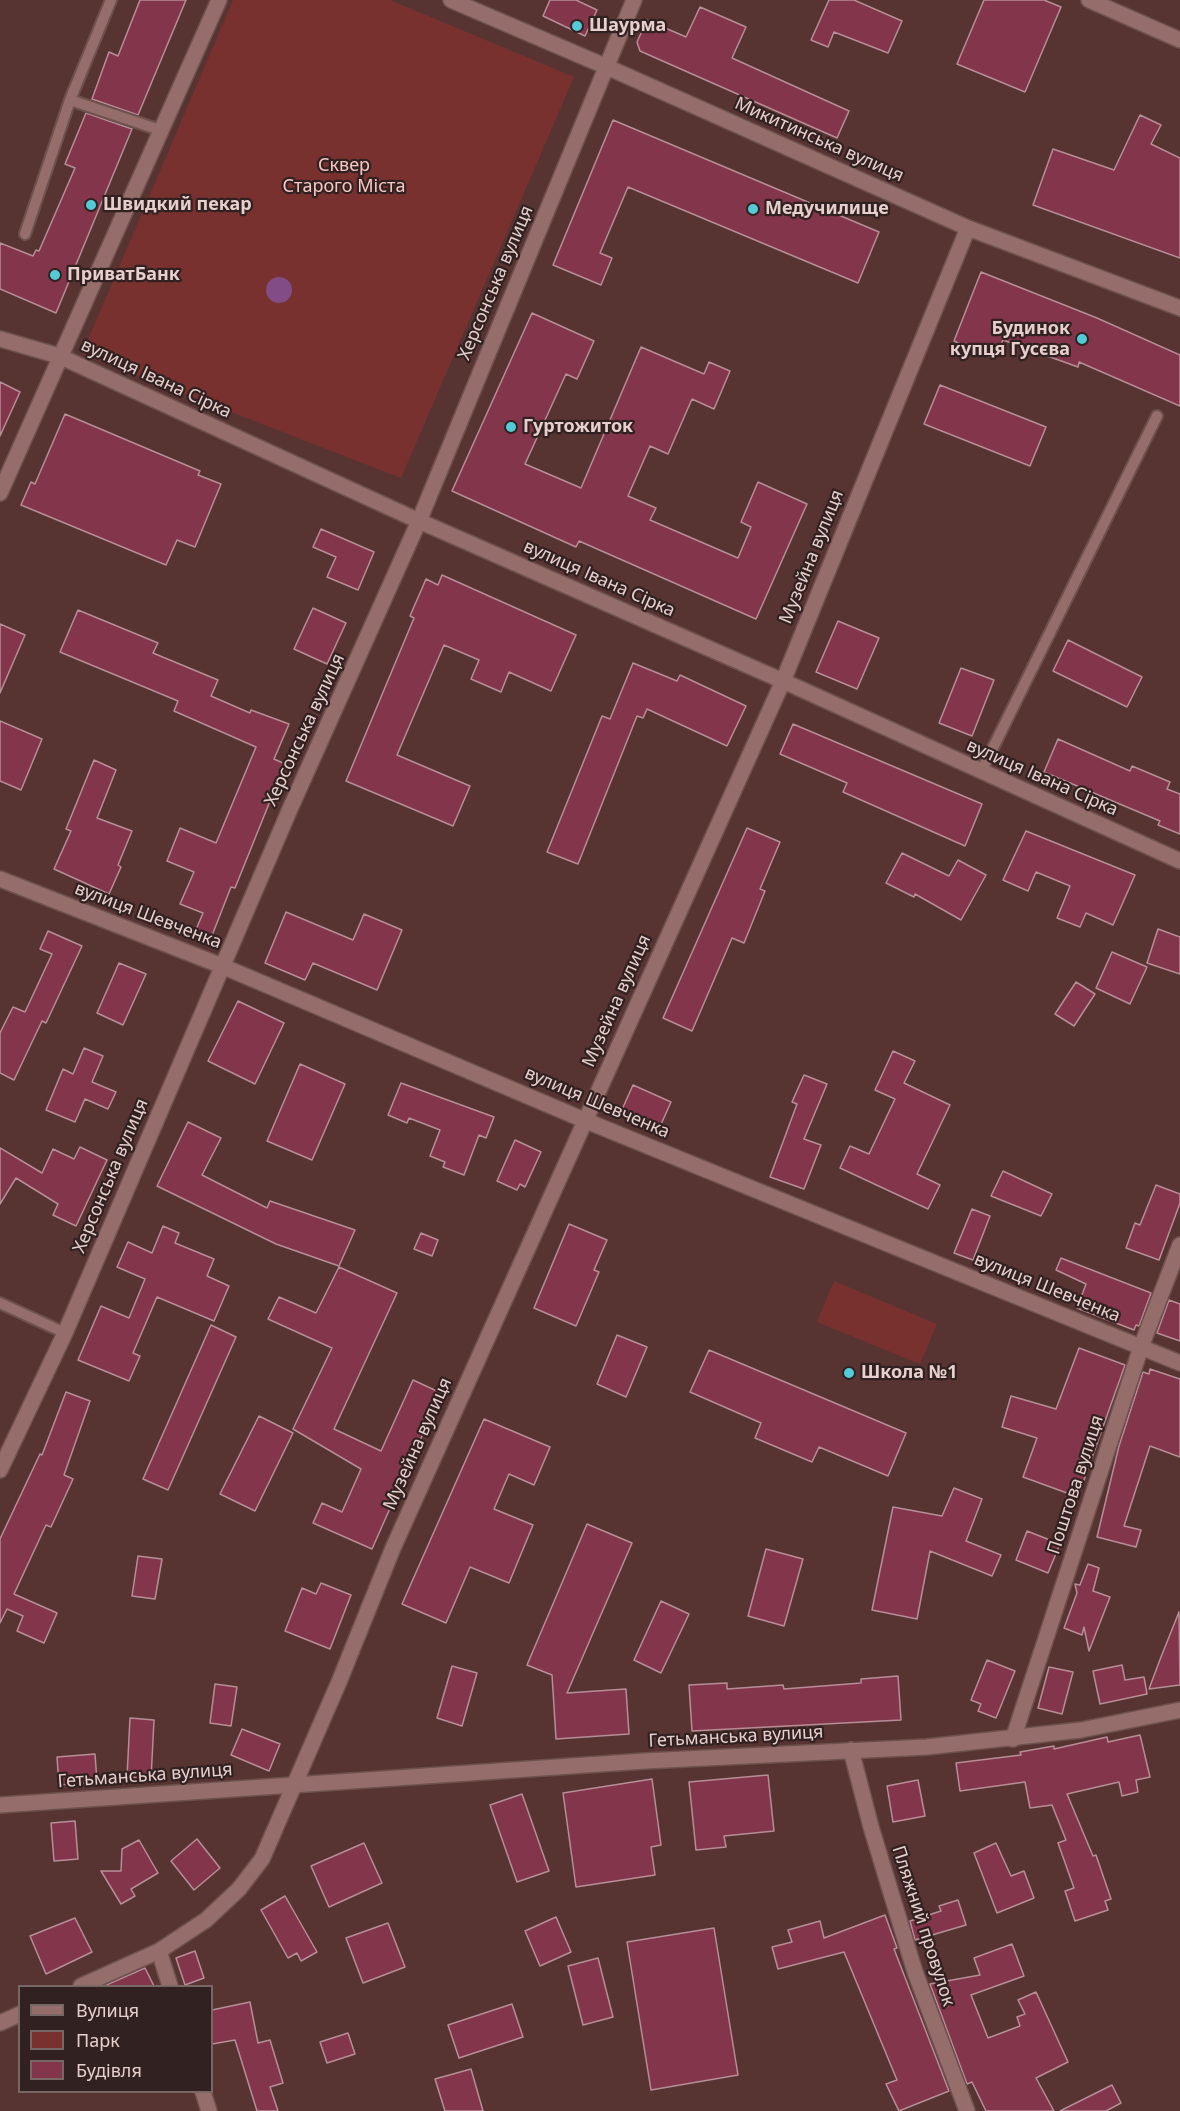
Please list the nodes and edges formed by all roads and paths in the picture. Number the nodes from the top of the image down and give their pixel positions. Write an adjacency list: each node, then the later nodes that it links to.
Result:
1 (111, 0): 8 (lane)
2 (219, 0): 9 (street)
3 (450, 0): 7 (street, Микитинська вулиця)
4 (634, 0): 7 (street, Херсонська вулиця)
5 (1089, 0): 6 (street)
6 (1180, 40)
7 (607, 67): 10 (street, Микитинська вулиця); 17 (street, Херсонська вулиця)
8 (70, 100): 9 (lane); 11 (lane)
9 (160, 130): 14 (street)
10 (968, 228): 12 (street, Микитинська вулиця); 18 (street, Музейна вулиця)
11 (25, 234)
12 (1178, 308)
13 (0, 339): 14 (street, вулиця Івана Сірка)
14 (59, 356): 16 (street); 17 (street, вулиця Івана Сірка)
15 (1157, 416): 19 (lane)
16 (0, 493)
17 (419, 521): 18 (street, вулиця Івана Сірка); 22 (street, Херсонська вулиця)
18 (783, 681): 19 (street, вулиця Івана Сірка); 23 (street, Музейна вулиця)
19 (981, 772): 20 (street, вулиця Івана Сірка)
20 (1180, 861)
21 (0, 879): 22 (street, вулиця Шевченка)
22 (222, 966): 23 (street, вулиця Шевченка); 26 (street, Херсонська вулиця)
23 (584, 1120): 27 (street, вулиця Шевченка); 33 (street, Музейна вулиця)
24 (1180, 1245): 27 (street, Поштова вулиця)
25 (0, 1303): 26 (lane)
26 (65, 1333): 29 (street, Херсонська вулиця)
27 (1141, 1347): 28 (street, вулиця Шевченка); 31 (street, Поштова вулиця)
28 (1180, 1363)
29 (0, 1470)
30 (1180, 1710): 31 (street, Гетьманська вулиця)
31 (1013, 1739): 32 (street, Гетьманська вулиця)
32 (851, 1750): 33 (street, Гетьманська вулиця); 42 (street, Пляжний провулок)
33 (292, 1786): 34 (street, Гетьманська вулиця); 35 (street)
34 (0, 1805)
35 (159, 1951): 36 (street); 37 (street)
36 (83, 1985)
37 (170, 1985)
38 (18, 2015): 39 (street)
39 (0, 2023)
40 (204, 2093): 41 (street)
41 (209, 2111)
42 (967, 2111)

